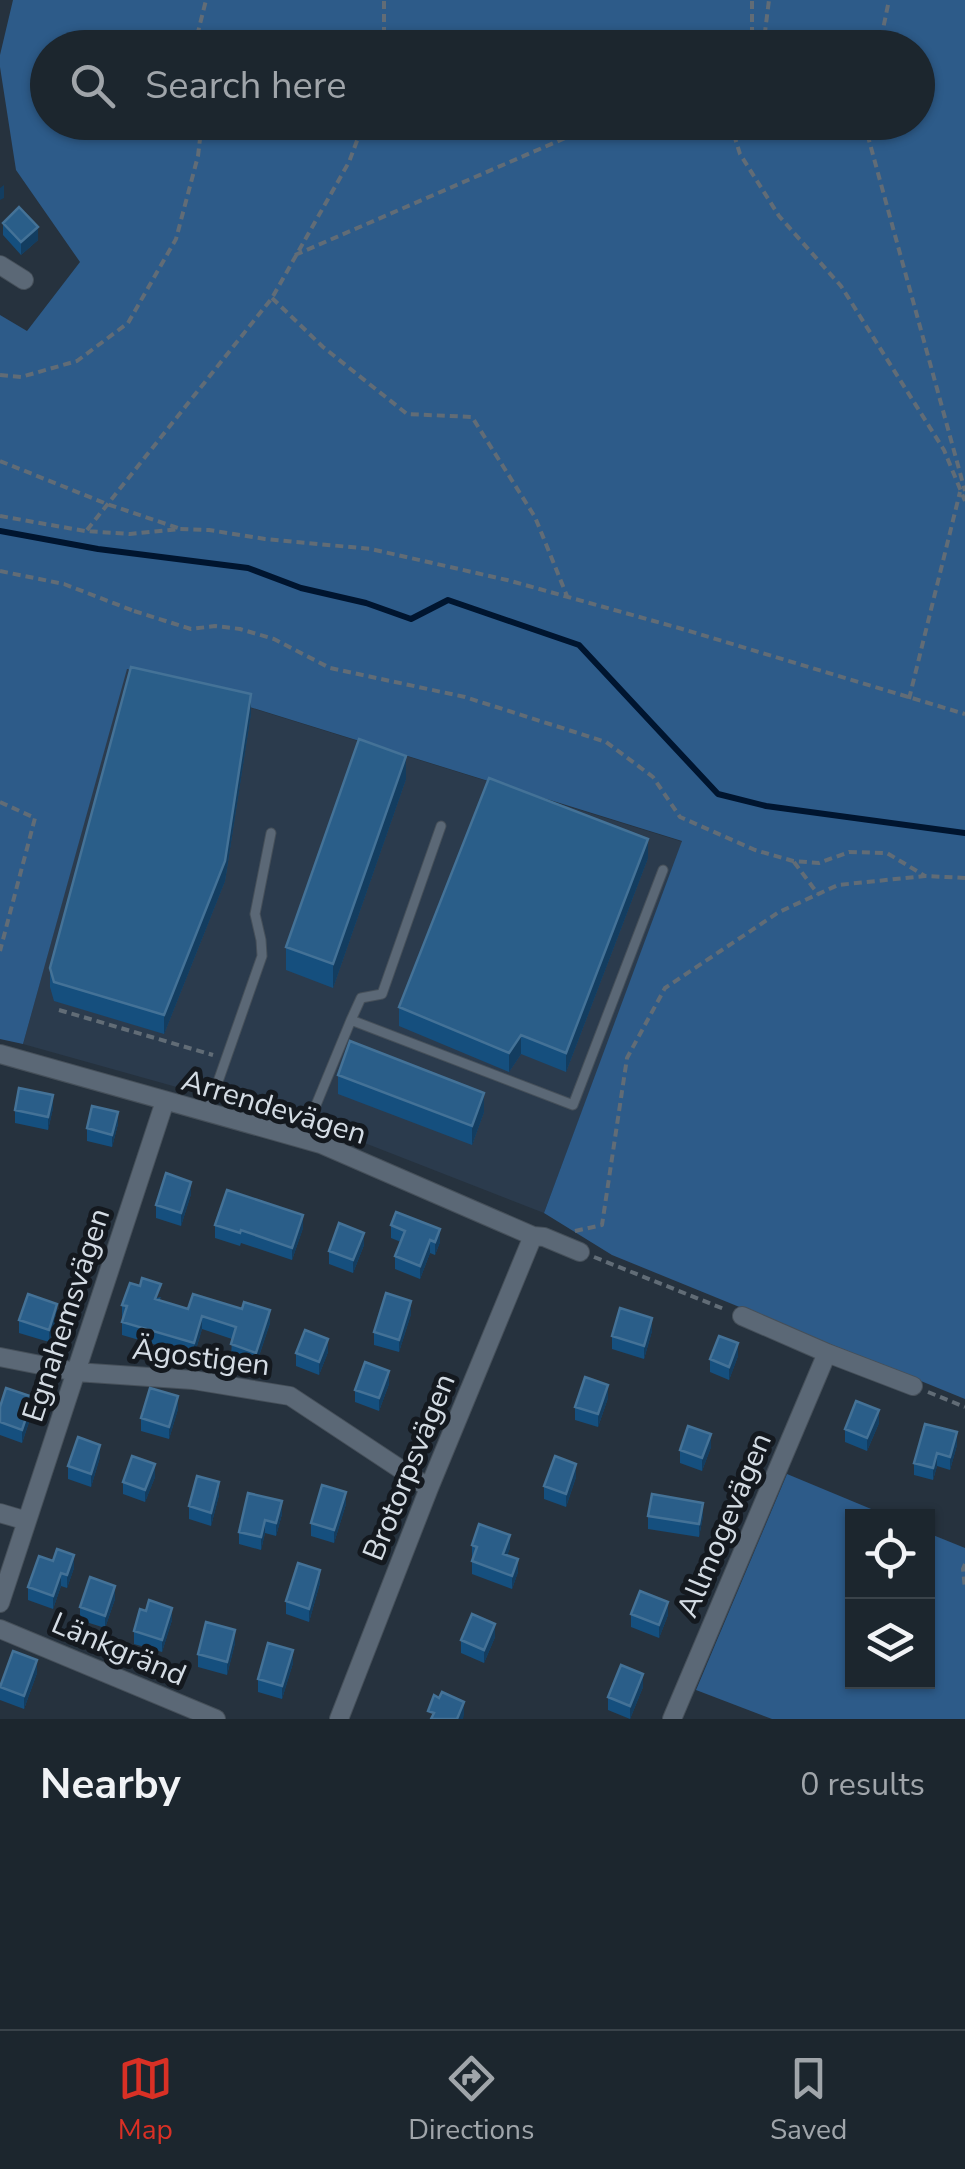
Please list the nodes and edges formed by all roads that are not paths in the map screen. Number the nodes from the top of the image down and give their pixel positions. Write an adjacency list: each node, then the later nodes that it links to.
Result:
1 (0, 265): 2 (street)
2 (24, 280)
3 (441, 826): 6 (lane)
4 (272, 833): 9 (lane)
5 (664, 870): 6 (lane)
6 (351, 1020): 10 (lane)
7 (0, 1054): 8 (street, Arrendevägen)
8 (165, 1101): 9 (street, Arrendevägen); 16 (street, Egnahemsvägen)
9 (206, 1113): 10 (street, Arrendevägen)
10 (302, 1139): 11 (street, Arrendevägen)
11 (538, 1236): 12 (street, Arrendevägen); 18 (street, Brotorpsvägen)
12 (580, 1252)
13 (742, 1316): 14 (street)
14 (827, 1353): 17 (street); 27 (street, Allmogevägen)
15 (0, 1358): 16 (street, Ägostigen)
16 (76, 1372): 18 (street, Ägostigen); 20 (street, Egnahemsvägen)
17 (913, 1386)
18 (429, 1488): 26 (street, Brotorpsvägen)
19 (0, 1513): 20 (street)
20 (27, 1521): 22 (street, Egnahemsvägen)
21 (0, 1536): 22 (street)
22 (20, 1543): 23 (street, Egnahemsvägen)
23 (0, 1603)
24 (0, 1629): 25 (street, Länkgränd)
25 (216, 1719)
26 (340, 1719)
27 (672, 1719)

